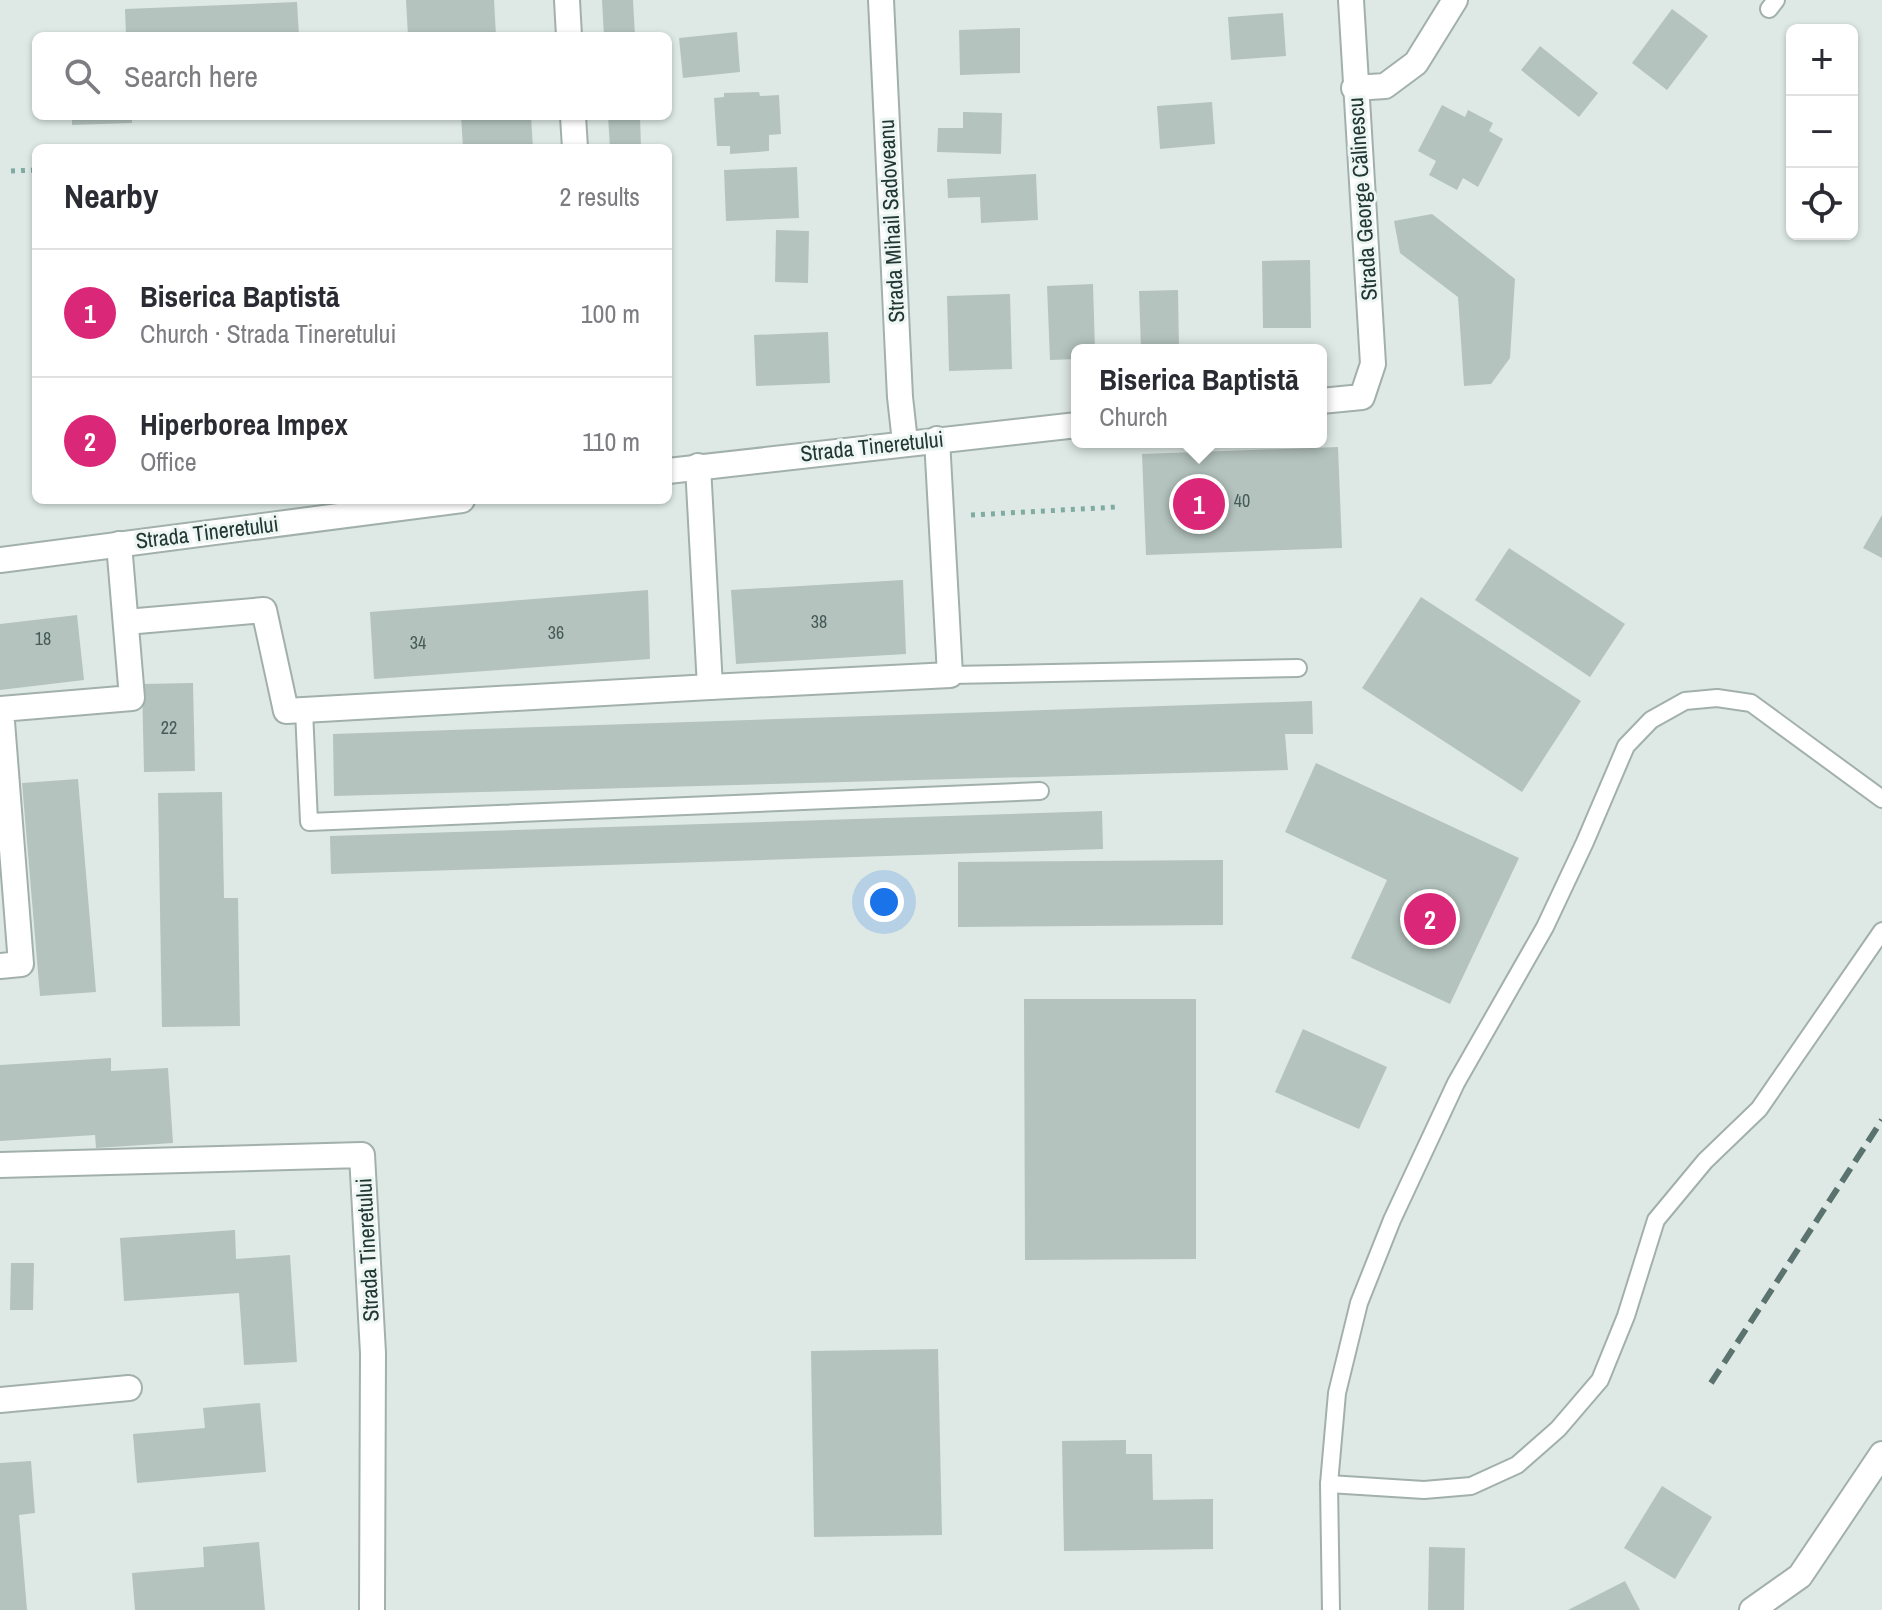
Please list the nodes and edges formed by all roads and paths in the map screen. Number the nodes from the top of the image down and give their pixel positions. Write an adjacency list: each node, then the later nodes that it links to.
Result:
1 (567, 0): 5 (street)
2 (881, 0): 14 (street, Strada Mihail Sadoveanu)
3 (1351, 0): 6 (street, Strada George Călinescu)
4 (1455, 0): 6 (street)
5 (569, 32)
6 (1354, 88): 11 (street, Strada George Călinescu)
7 (573, 120): 8 (street)
8 (575, 144)
9 (32, 170): 10 (path)
10 (11, 171)
11 (1327, 400)
12 (1071, 426): 13 (street, Strada Tineretului)
13 (937, 439): 14 (street, Strada Tineretului); 19 (street)
14 (905, 442): 15 (street, Strada Tineretului)
15 (698, 466): 16 (street, Strada Tineretului); 25 (street)
16 (672, 470)
17 (431, 504): 20 (street, Strada Tineretului)
18 (1117, 507): 19 (path)
19 (942, 516): 24 (street)
20 (119, 544): 21 (street, Strada Tineretului); 22 (street)
21 (0, 560)
22 (126, 622): 26 (street); 30 (street)
23 (1298, 668): 24 (lane)
24 (950, 675): 25 (street)
25 (710, 687): 26 (street)
26 (304, 710): 27 (lane)
27 (1040, 791)
28 (1882, 799): 35 (lane)
29 (1882, 931): 35 (lane)
30 (0, 966)
31 (0, 1165): 36 (street, Strada Tineretului)
32 (129, 1388): 33 (street)
33 (0, 1400)
34 (1882, 1454): 38 (street)
35 (1329, 1484): 37 (lane)
36 (372, 1610)
37 (1331, 1610)
38 (1752, 1610)

